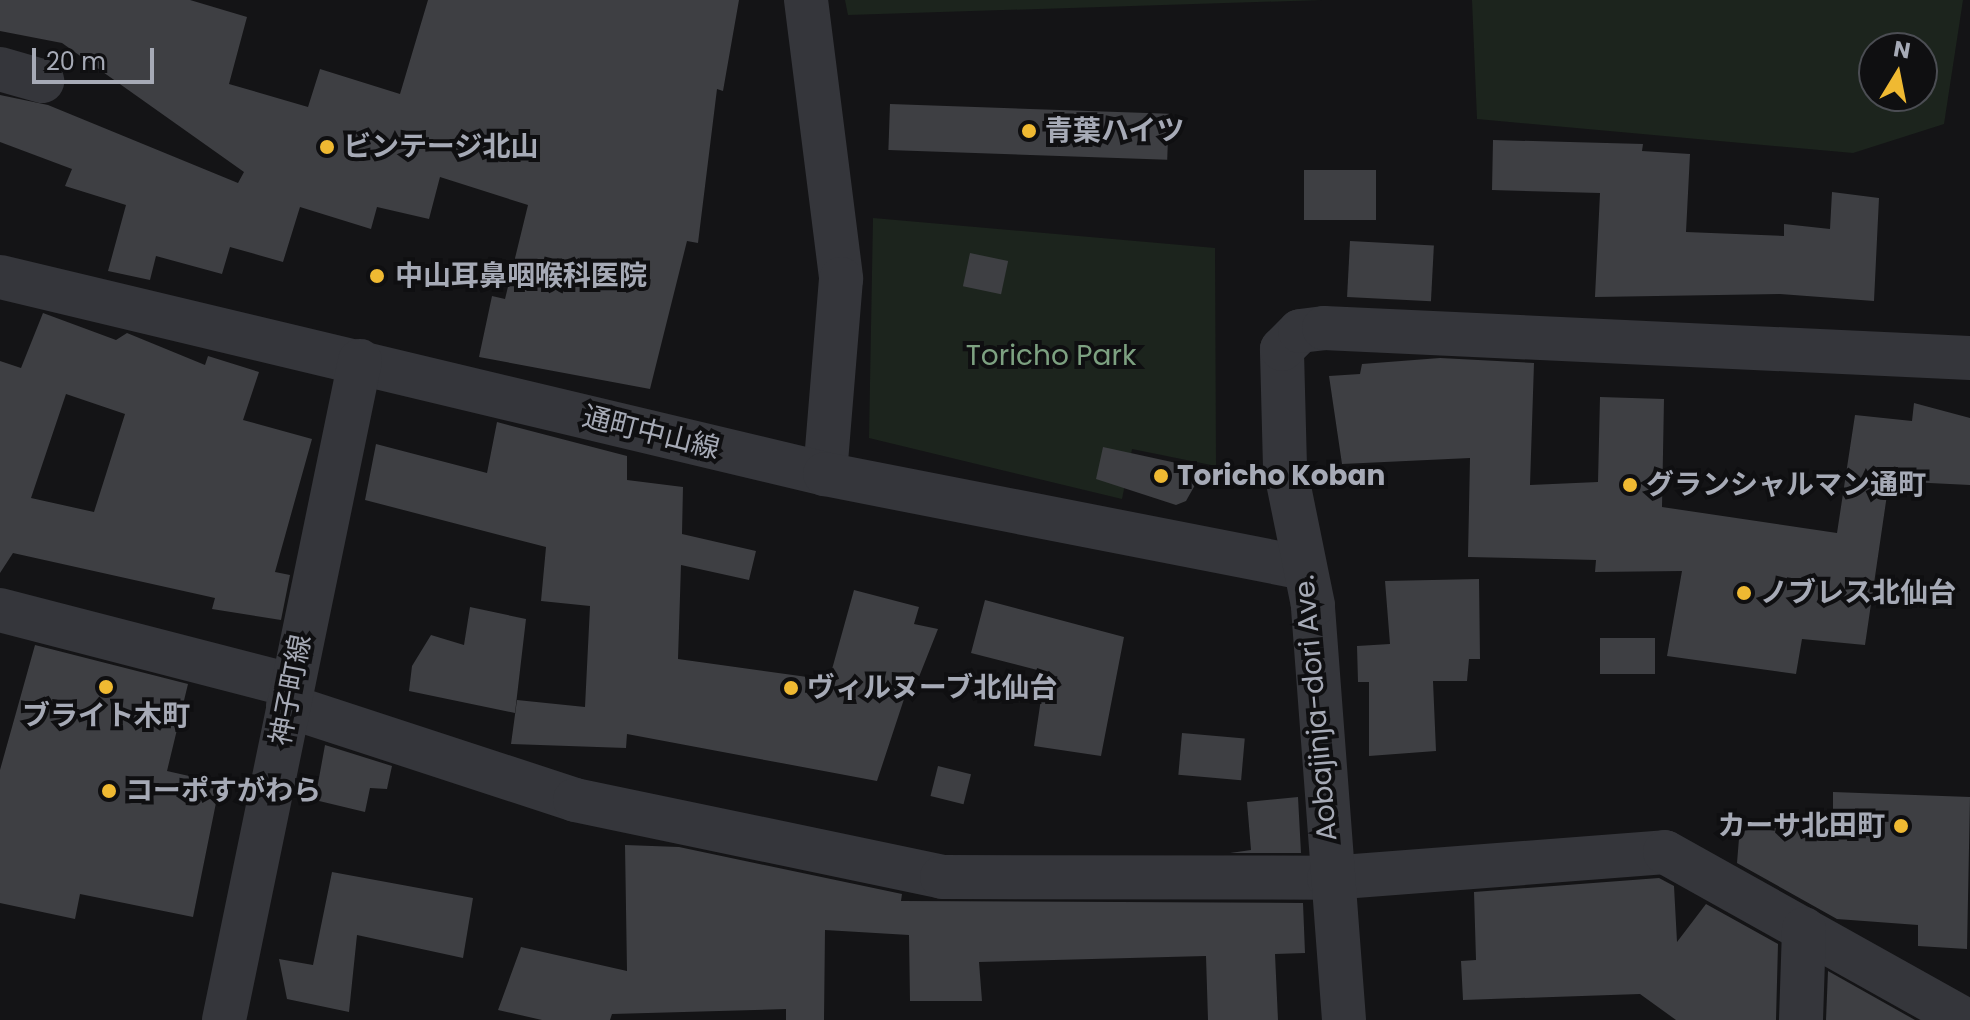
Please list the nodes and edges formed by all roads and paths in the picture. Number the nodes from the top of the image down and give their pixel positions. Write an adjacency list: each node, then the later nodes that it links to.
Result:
1 (806, 0): 7 (street)
2 (0, 69): 3 (street)
3 (42, 81)
4 (0, 277): 6 (street, 通町中山線)
5 (1970, 358): 8 (street, Aobajinja-dori Ave.)
6 (360, 361): 7 (street, 通町中山線); 10 (street, 神子町線)
7 (825, 474): 8 (street, 通町中山線)
8 (1305, 568): 11 (street, Aobajinja-dori Ave.)
9 (0, 610): 10 (street)
10 (289, 695): 11 (street); 13 (street, 神子町線)
11 (1329, 878): 12 (street); 14 (street, Aobajinja-dori Ave.)
12 (1804, 929): 15 (street); 16 (street)
13 (224, 1020)
14 (1344, 1020)
15 (1801, 1020)
16 (1966, 1020)

